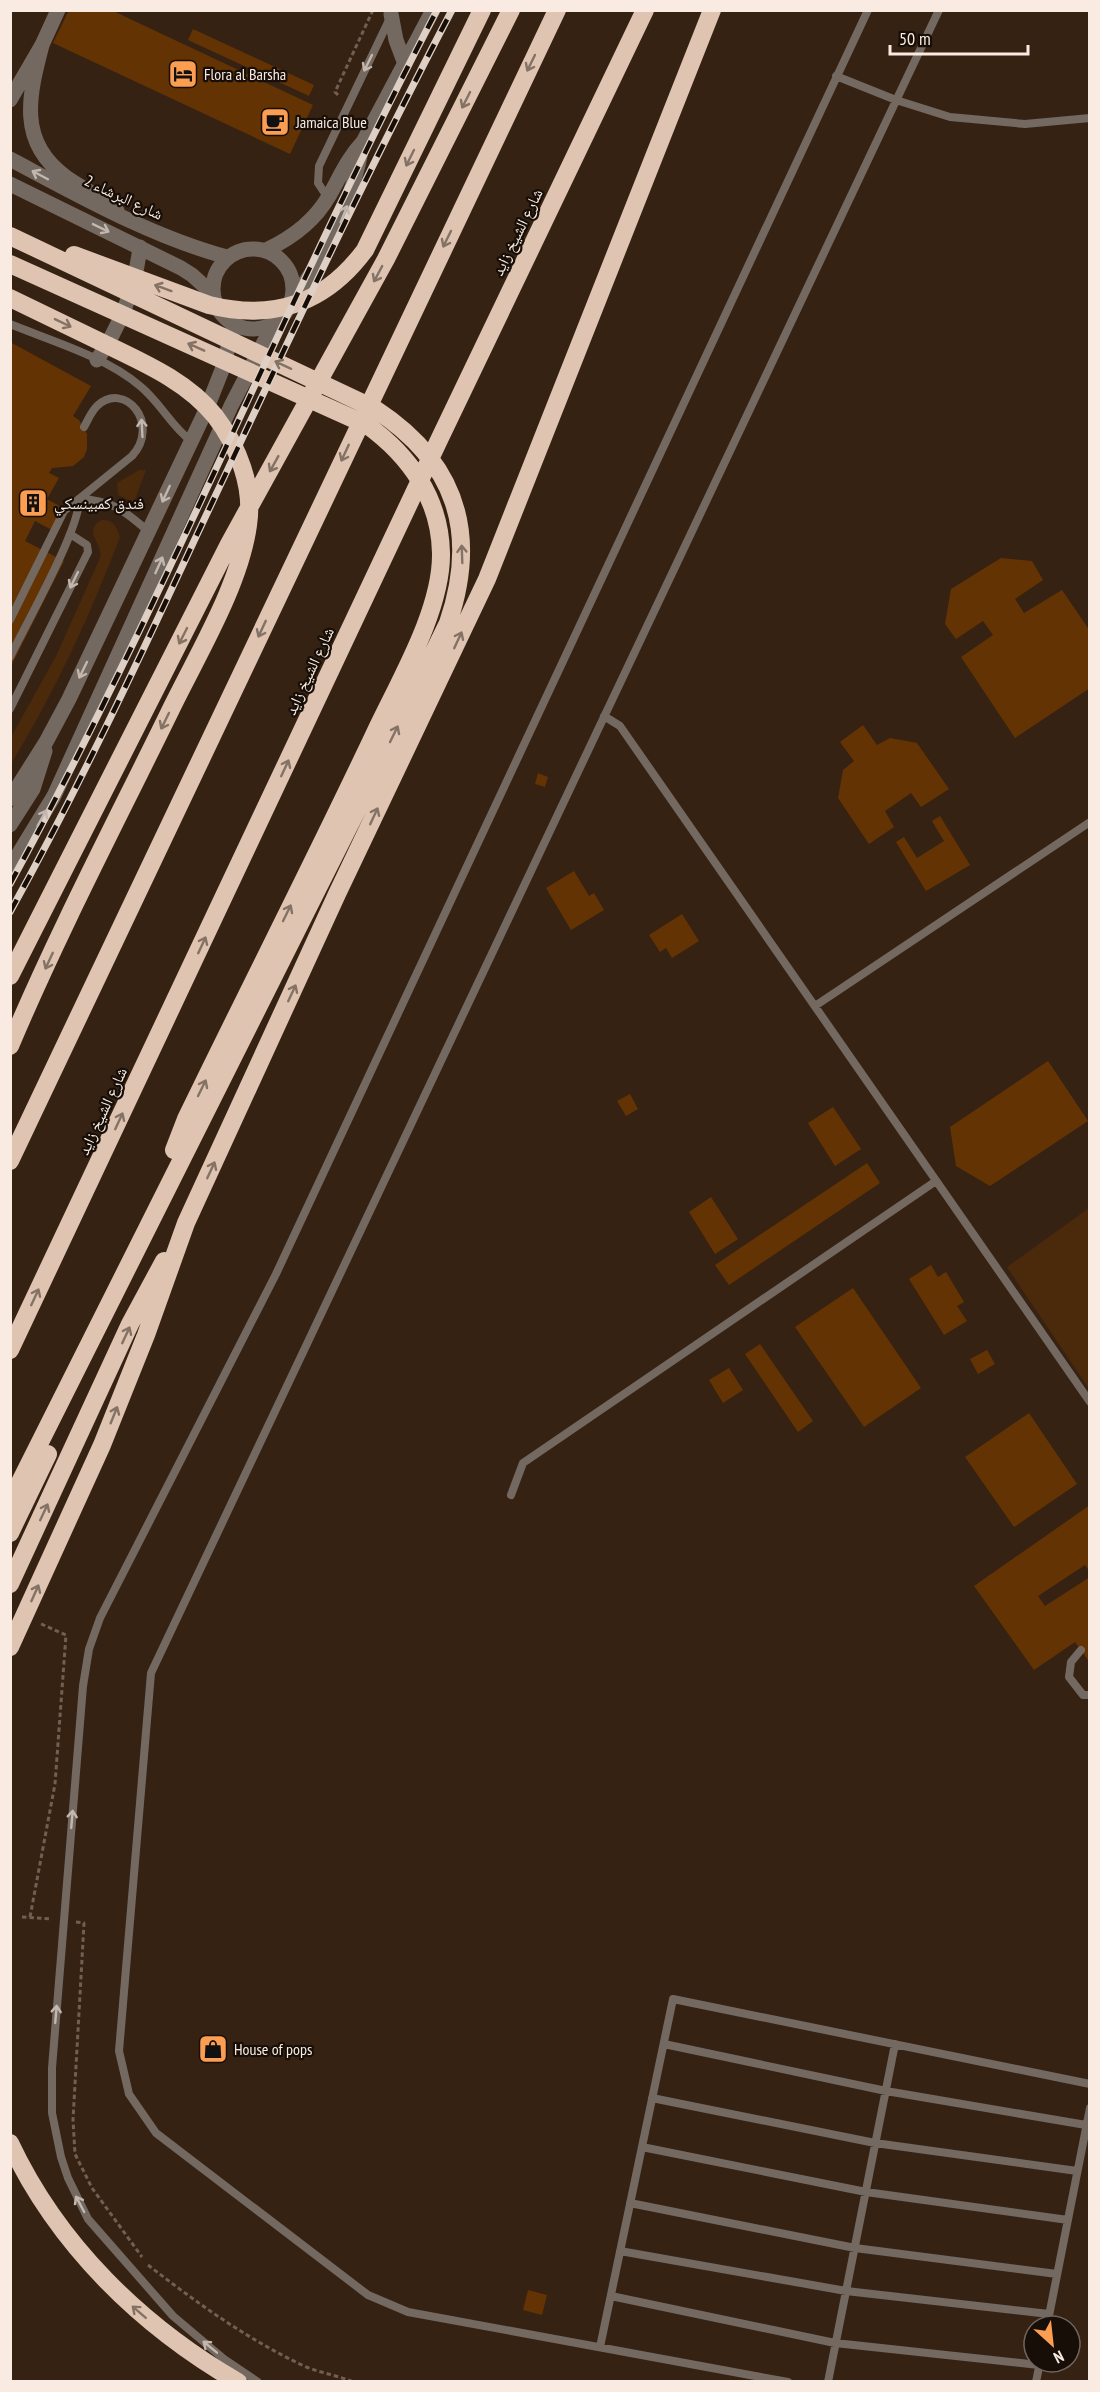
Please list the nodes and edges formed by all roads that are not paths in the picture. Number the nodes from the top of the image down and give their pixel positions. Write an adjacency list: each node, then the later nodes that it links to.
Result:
1 (58, 10): 11 (street)
2 (433, 10): 12 (street)
3 (482, 10): 29 (highway, one-way to 29)
4 (511, 10): 49 (highway, one-way to 49)
5 (557, 10): 54 (highway, one-way to 54)
6 (645, 10): 58 (highway, شارع الشيخ زايد, one-way to 6)
7 (712, 10): 57 (highway, one-way to 7)
8 (868, 10): 13 (lane)
9 (939, 10): 15 (lane)
10 (392, 13): 12 (street); 20 (lane, one-way to 20)
11 (42, 45): 14 (street); 21 (street)
12 (405, 64): 17 (street)
13 (836, 76): 15 (lane); 91 (lane, one-way to 13)
14 (10, 100)
15 (896, 100): 16 (lane); 42 (lane)
16 (1089, 118)
17 (363, 142): 20 (street); 29 (street, one-way to 17)
18 (10, 159): 21 (street, شارع البرشاء 2, one-way to 18)
19 (10, 184): 23 (street, one-way to 23)
20 (328, 198): 24 (street)
21 (126, 219): 25 (street, شارع البرشاء 2)
22 (10, 234): 29 (highway, one-way to 22); 45 (highway, one-way to 22)
23 (140, 247): 27 (street); 33 (street)
24 (266, 250): 25 (street); 29 (street)
25 (227, 257): 27 (street)
26 (12, 265): 45 (highway, one-way to 26)
27 (212, 294): 32 (street)
28 (10, 298): 51 (highway, one-way to 51)
29 (296, 301): 30 (street)
30 (274, 323): 32 (street); 48 (street, one-way to 30)
31 (10, 324): 33 (lane)
32 (234, 325): 35 (street)
33 (97, 360): 35 (lane)
34 (84, 427): 36 (lane, one-way to 34)
35 (191, 441): 37 (street, one-way to 37)
36 (79, 499): 37 (lane); 38 (lane); 39 (lane)
37 (148, 531): 43 (street, one-way to 43)
38 (70, 534): 40 (lane); 41 (lane, one-way to 41)
39 (10, 620)
40 (10, 657)
41 (10, 709)
42 (604, 716): 50 (lane); 88 (lane)
43 (46, 742): 44 (street); 47 (street)
44 (10, 799)
45 (352, 801): 56 (highway, one-way to 45)
46 (1089, 822): 50 (lane)
47 (10, 825)
48 (10, 868)
49 (10, 976)
50 (815, 1006): 55 (lane)
51 (25, 1011): 52 (highway); 53 (highway)
52 (10, 1037)
53 (10, 1046)
54 (10, 1161)
55 (936, 1181): 59 (lane); 60 (lane)
56 (160, 1201): 61 (highway); 62 (highway)
57 (186, 1223): 63 (highway, one-way to 57); 64 (highway, one-way to 57)
58 (10, 1350)
59 (1089, 1402)
60 (511, 1494)
61 (10, 1502)
62 (10, 1533)
63 (10, 1584)
64 (10, 1647)
65 (1082, 1650): 66 (lane)
66 (1089, 1695)
67 (664, 2044): 68 (lane); 70 (lane); 71 (lane)
68 (895, 2044): 69 (lane); 70 (lane)
69 (1089, 2084)
70 (886, 2091): 73 (lane); 75 (lane)
71 (652, 2098): 75 (lane); 76 (lane)
72 (1089, 2108): 73 (lane)
73 (1086, 2125): 77 (lane)
74 (10, 2143): 90 (highway, one-way to 74)
75 (875, 2143): 77 (lane); 78 (lane)
76 (642, 2147): 78 (lane); 79 (lane)
77 (1077, 2171): 80 (lane)
78 (866, 2192): 80 (lane); 81 (lane)
79 (630, 2203): 81 (lane); 82 (lane)
80 (1068, 2220): 83 (lane)
81 (855, 2248): 83 (lane); 84 (lane)
82 (620, 2251): 84 (lane); 85 (lane)
83 (1057, 2274): 86 (lane)
84 (846, 2291): 86 (lane); 87 (lane)
85 (611, 2296): 87 (lane); 88 (lane)
86 (1049, 2314)
87 (835, 2343): 89 (lane); 93 (lane)
88 (600, 2347): 92 (lane)
89 (1022, 2362)
90 (238, 2382)
91 (258, 2382)
92 (788, 2382)
93 (828, 2382)

